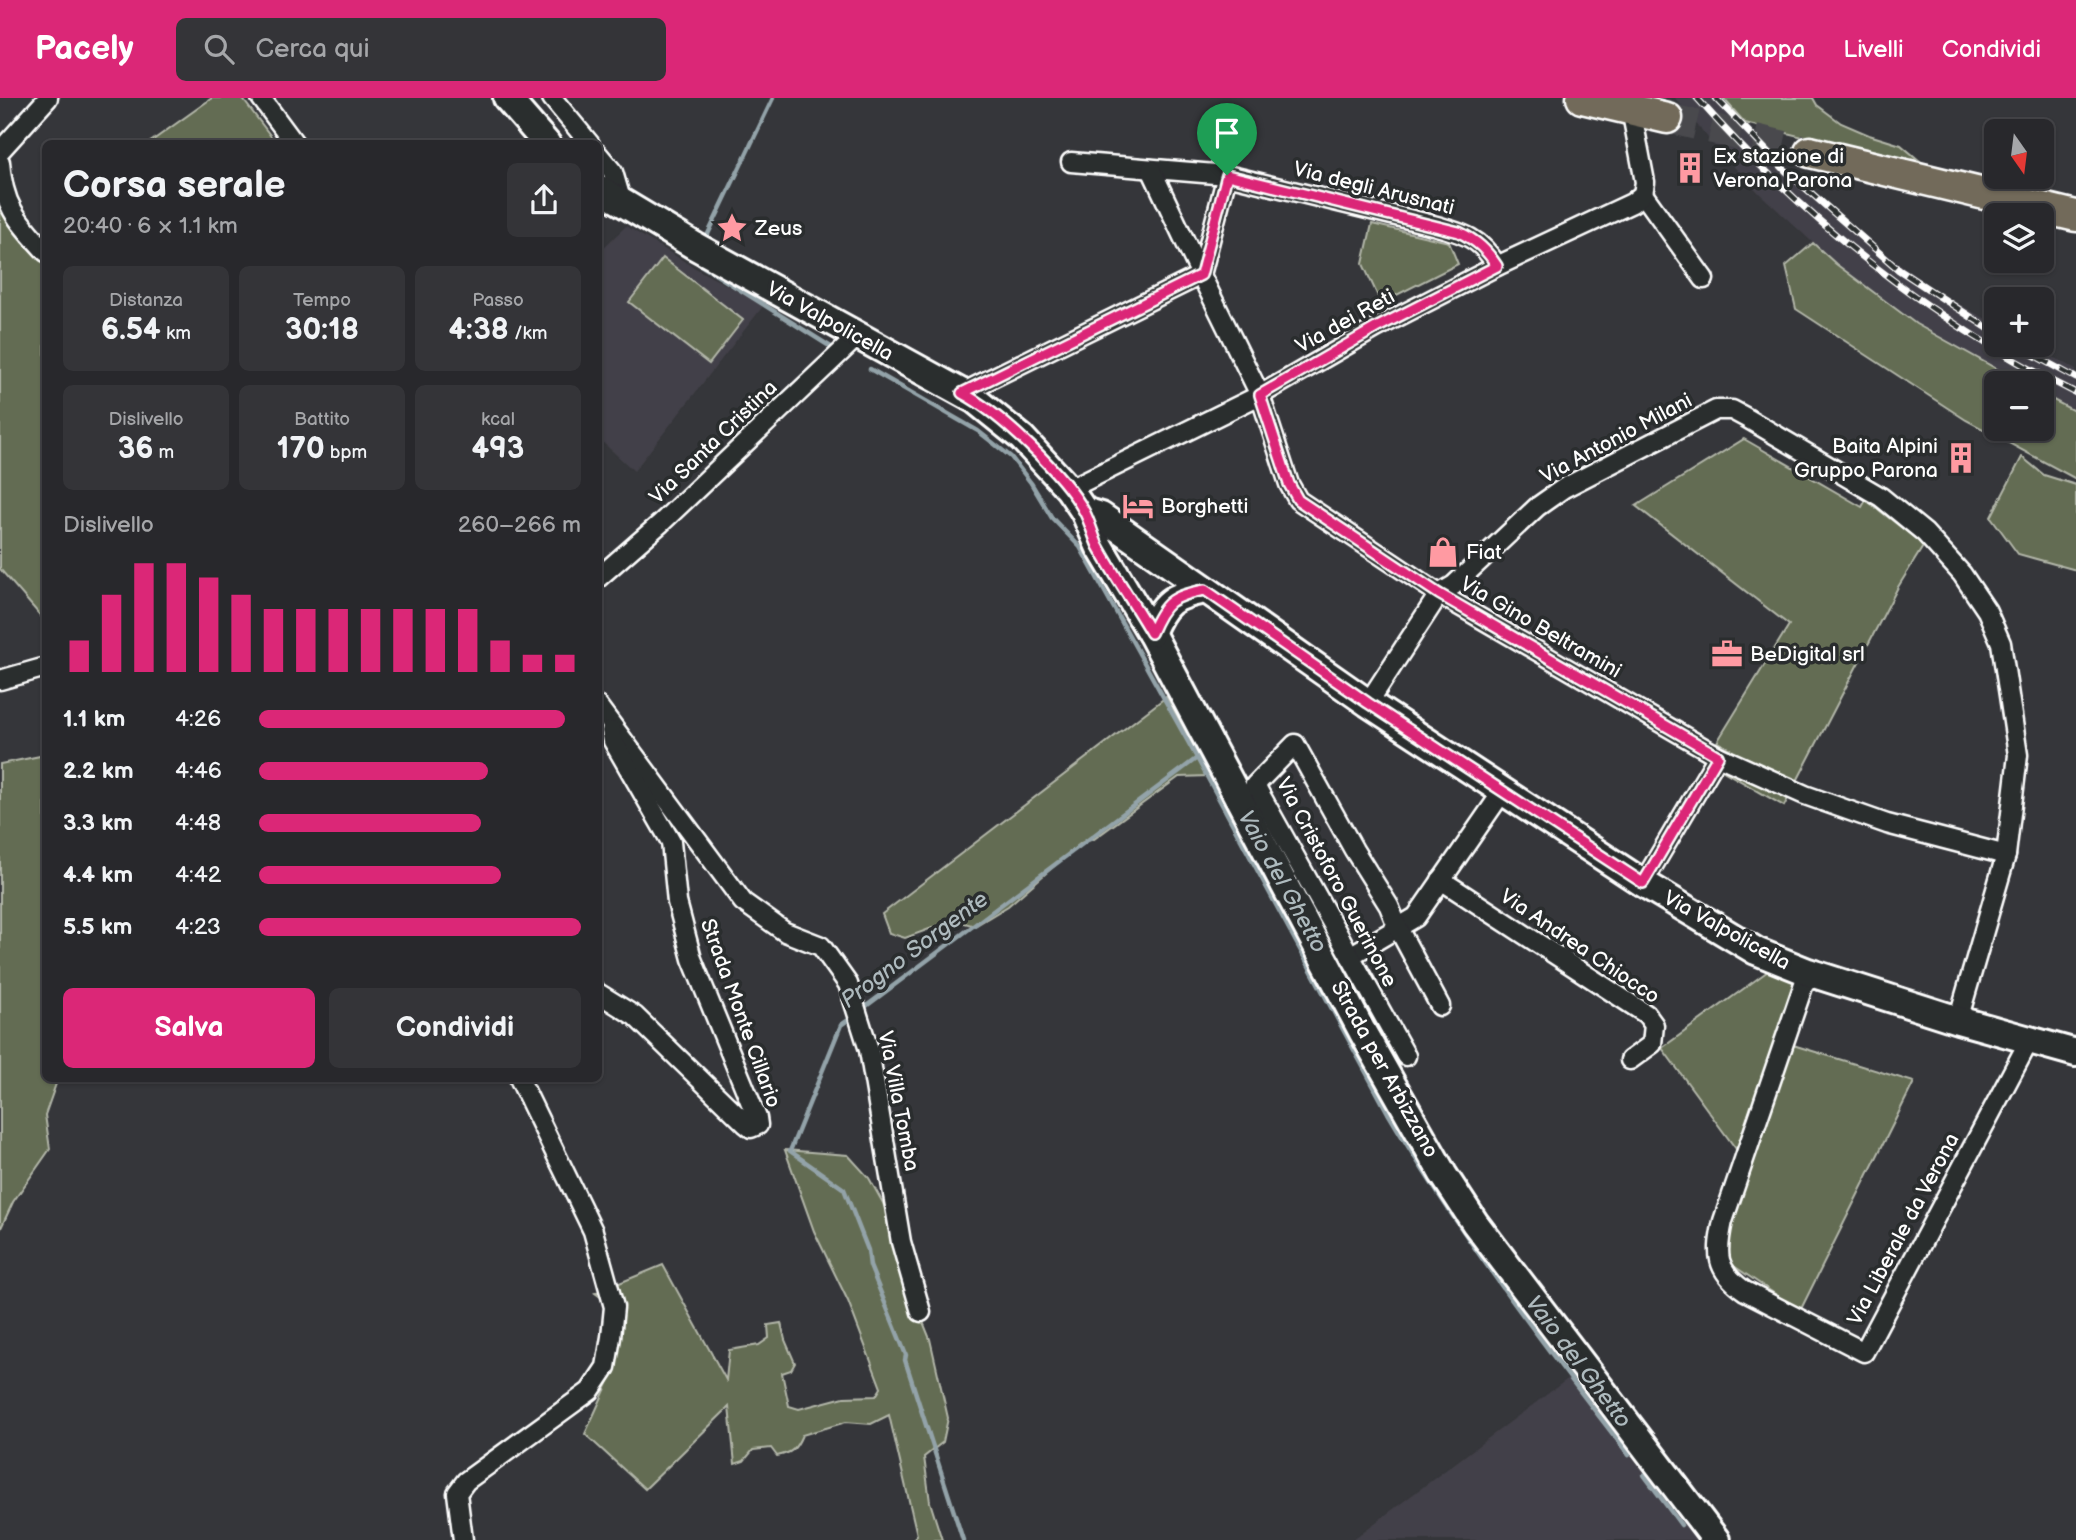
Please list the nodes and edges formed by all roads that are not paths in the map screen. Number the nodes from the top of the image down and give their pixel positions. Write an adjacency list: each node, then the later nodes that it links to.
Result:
1 (48, 98): 11 (street)
2 (261, 98): 8 (street)
3 (507, 98): 9 (main road)
4 (552, 98): 10 (street)
5 (1582, 98): 6 (main road)
6 (1631, 110): 7 (main road); 19 (street)
7 (1667, 118)
8 (292, 140)
9 (544, 140)
10 (587, 140)
11 (0, 151)
12 (1810, 152): 21 (main road)
13 (602, 159): 20 (street)
14 (0, 162): 22 (street)
15 (1071, 162): 16 (street, Via degli Arusnati)
16 (1152, 169): 17 (street, Via degli Arusnati); 24 (street)
17 (1227, 175): 23 (street, Via degli Arusnati); 24 (street)
18 (602, 190): 20 (main road, Via Valpolicella)
19 (1643, 194): 23 (street, Via dei Reti); 25 (street)
20 (622, 203): 26 (main road, Via Valpolicella)
21 (2076, 216)
22 (42, 247)
23 (1497, 266): 28 (street, Via dei Reti)
24 (1201, 275): 27 (street); 28 (street)
25 (1704, 279)
26 (858, 336): 27 (main road, Via Valpolicella); 31 (street, Via Santa Cristina)
27 (962, 393): 29 (main road, Via Valpolicella)
28 (1260, 395): 29 (street, Via dei Reti); 33 (street, Via Gino Beltramini)
29 (1069, 489): 30 (main road, Strada per Arbizzano)
30 (1084, 511): 32 (main road, Via Valpolicella); 34 (main road, Strada per Arbizzano)
31 (602, 575)
32 (1205, 590): 34 (main road); 37 (main road, Via Valpolicella)
33 (1439, 594): 37 (street, Via Antonio Milani); 40 (street, Via Gino Beltramini); 42 (street, Via Antonio Milani)
34 (1151, 633): 58 (main road, Strada per Arbizzano)
35 (42, 668): 36 (street)
36 (0, 680)
37 (1368, 703): 41 (main road, Via Valpolicella)
38 (602, 711): 39 (street, Via Villa Tomba)
39 (611, 721): 48 (street, Strada Monte Cillario); 56 (street, Via Villa Tomba)
40 (1718, 756): 42 (street, Via Gino Beltramini); 44 (street)
41 (1503, 791): 43 (street); 44 (main road, Via Valpolicella)
42 (2006, 855): 50 (street, Via Antonio Milani)
43 (1441, 880): 45 (street); 54 (street, Via Andrea Chiocco)
44 (1643, 883): 47 (main road, Via Valpolicella)
45 (1398, 928): 46 (street); 46 (street, Via Cristoforo Guerinone); 49 (street, Via Cristoforo Guerinone)
46 (1350, 956): 53 (street, Via Cristoforo Guerinone)
47 (1808, 972): 50 (main road, Via Valpolicella); 51 (street, Via Liberale da Verona)
48 (602, 995)
49 (1440, 1006)
50 (1958, 1020): 51 (main road, Via Valpolicella)
51 (2029, 1041): 52 (main road, Via Valpolicella)
52 (2076, 1053)
53 (1406, 1056)
54 (1630, 1060)
55 (521, 1082): 57 (street)
56 (921, 1312)
57 (463, 1540)
58 (1716, 1540)

